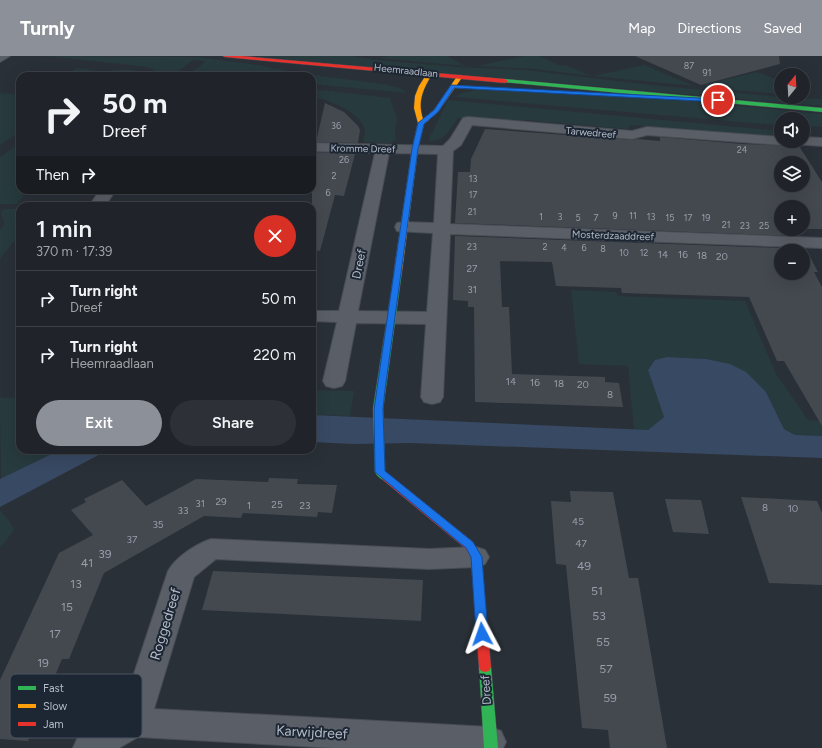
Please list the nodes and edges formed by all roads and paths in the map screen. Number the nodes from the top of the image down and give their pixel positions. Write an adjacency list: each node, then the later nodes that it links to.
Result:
1 (4, 56): 4 (street)
2 (213, 56): 7 (main road, Heemraadlaan)
3 (225, 56): 5 (main road, Heemraadlaan)
4 (0, 58)
5 (430, 73): 6 (main road, Heemraadlaan); 7 (main road)
6 (460, 76): 8 (main road); 9 (main road, Heemraadlaan)
7 (427, 84): 11 (main road)
8 (449, 86): 9 (main road, Heemraadlaan); 11 (main road)
9 (718, 100): 10 (main road, Heemraadlaan)
10 (822, 110)
11 (421, 123): 17 (main road)
12 (774, 141): 18 (street, Tarwedreef)
13 (810, 143): 14 (street)
14 (820, 145)
15 (316, 146): 16 (street, Kromme Dreef)
16 (383, 148): 17 (street, Kromme Dreef); 23 (street, Dreef)
17 (415, 149): 18 (street); 19 (main road)
18 (446, 150): 20 (street)
19 (403, 227): 20 (street, Mosterdzaaddreef); 24 (main road)
20 (441, 229): 21 (street, Mosterdzaaddreef); 25 (street)
21 (822, 243)
22 (316, 316): 23 (street)
23 (348, 316): 24 (street); 26 (street, Dreef)
24 (391, 318): 25 (street); 28 (main road)
25 (437, 318): 27 (street)
26 (334, 381)
27 (432, 396)
28 (476, 557): 29 (street, Roggedreef); 32 (main road, Dreef)
29 (142, 697)
30 (142, 723): 32 (street, Karwijdreef)
31 (106, 738): 33 (street)
32 (490, 745)
33 (88, 748)

